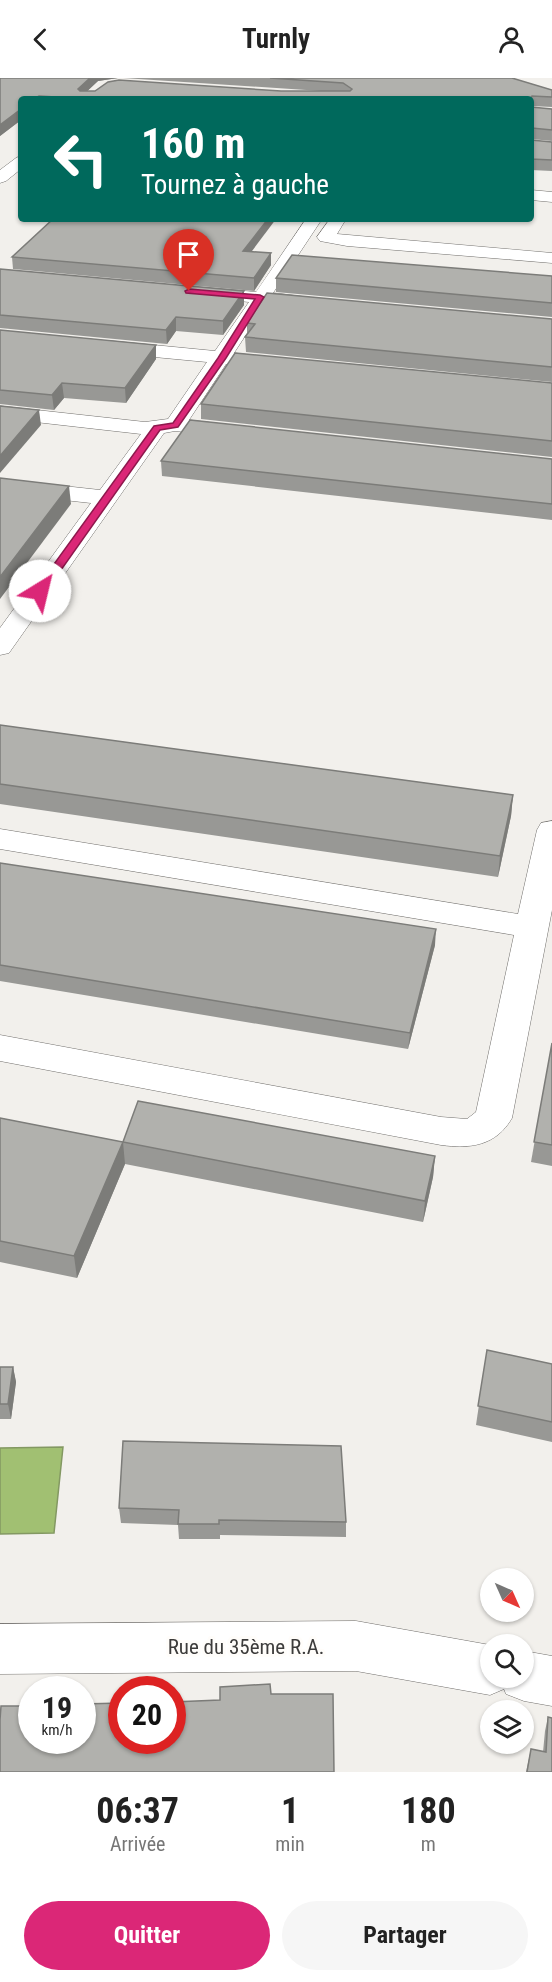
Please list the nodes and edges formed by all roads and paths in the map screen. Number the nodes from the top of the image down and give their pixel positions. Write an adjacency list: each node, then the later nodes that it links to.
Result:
1 (18, 163): 2 (street)
2 (0, 178)
3 (534, 195): 4 (street)
4 (552, 196)
5 (312, 222): 8 (street)
6 (336, 222): 7 (street)
7 (552, 258)
8 (285, 260): 9 (street); 11 (street)
9 (308, 262)
10 (177, 290): 11 (street)
11 (260, 297): 12 (street); 14 (street)
12 (330, 304)
13 (94, 345): 14 (street)
14 (222, 358): 15 (street); 17 (street)
15 (293, 365)
16 (0, 412): 17 (street)
17 (166, 426): 18 (street); 20 (street)
18 (246, 433)
19 (0, 486): 20 (street)
20 (106, 498): 21 (street)
21 (0, 648)
22 (552, 830): 24 (street)
23 (0, 839): 24 (street)
24 (532, 927): 25 (street)
25 (0, 1048)
26 (0, 1649): 27 (street, Rue du 35ème R.A.)
27 (480, 1668)
28 (534, 1678): 29 (street)
29 (552, 1681)

